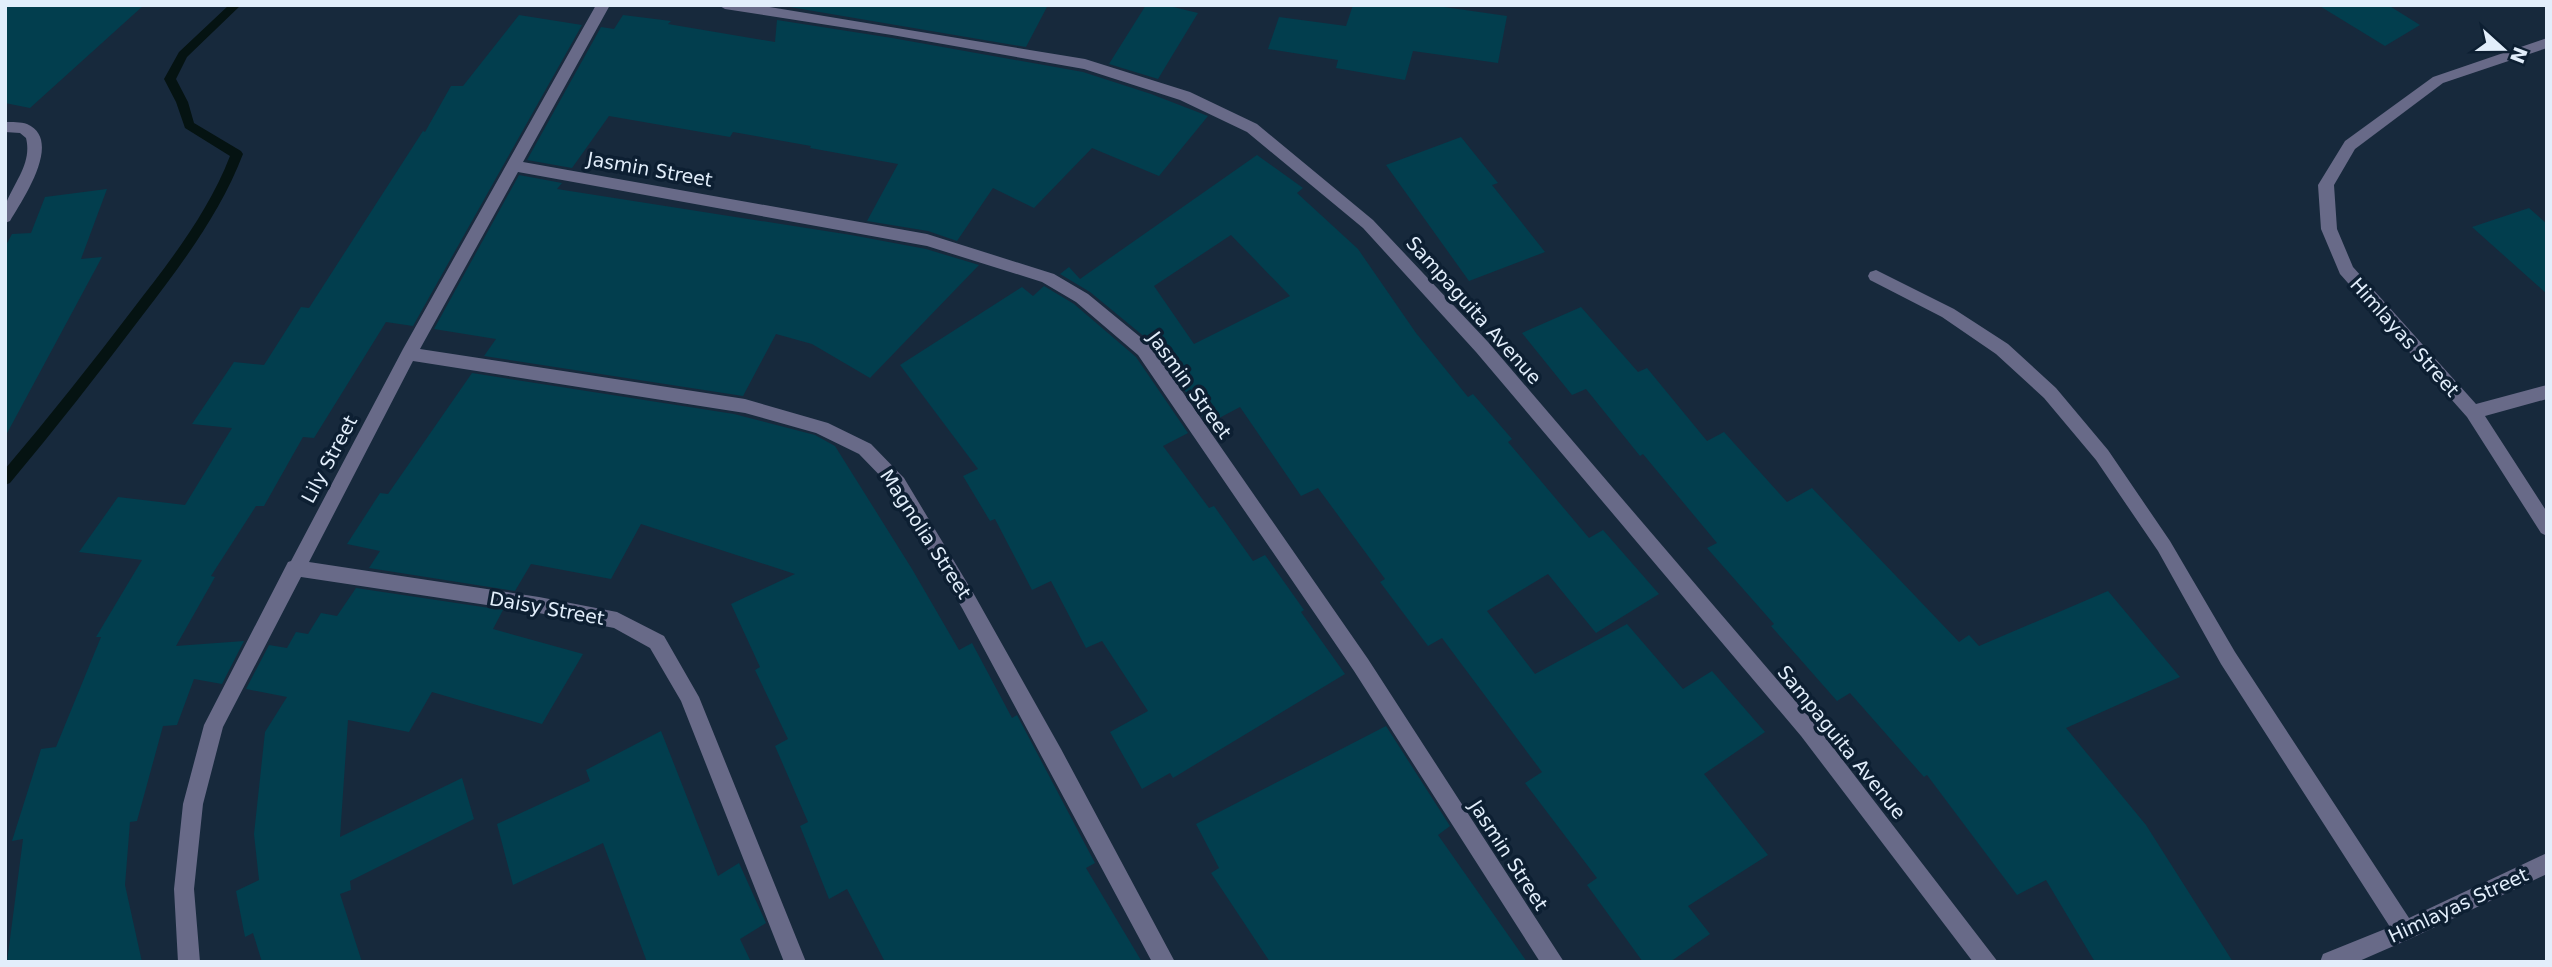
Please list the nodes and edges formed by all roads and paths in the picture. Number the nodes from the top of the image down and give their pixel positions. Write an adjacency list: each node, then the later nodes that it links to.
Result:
1 (603, 5): 5 (street, Lily Street)
2 (725, 5): 19 (street, Sampaguita Avenue)
3 (2547, 43): 10 (street, Himlayas Street)
4 (5, 127): 6 (street)
5 (514, 166): 8 (street, Lily Street); 18 (street, Jasmin Street)
6 (5, 217)
7 (1877, 275): 14 (street)
8 (409, 354): 12 (street, Lily Street); 17 (street, Magnolia Street)
9 (2547, 392): 10 (street)
10 (2473, 412): 11 (street, Himlayas Street)
11 (2547, 528)
12 (294, 568): 15 (street, Lily Street); 16 (street, Daisy Street)
13 (2547, 863): 14 (street, Himlayas Street)
14 (2405, 931): 20 (street, Himlayas Street)
15 (190, 962)
16 (795, 962)
17 (1164, 962)
18 (1553, 962)
19 (1987, 962)
20 (2331, 962)

